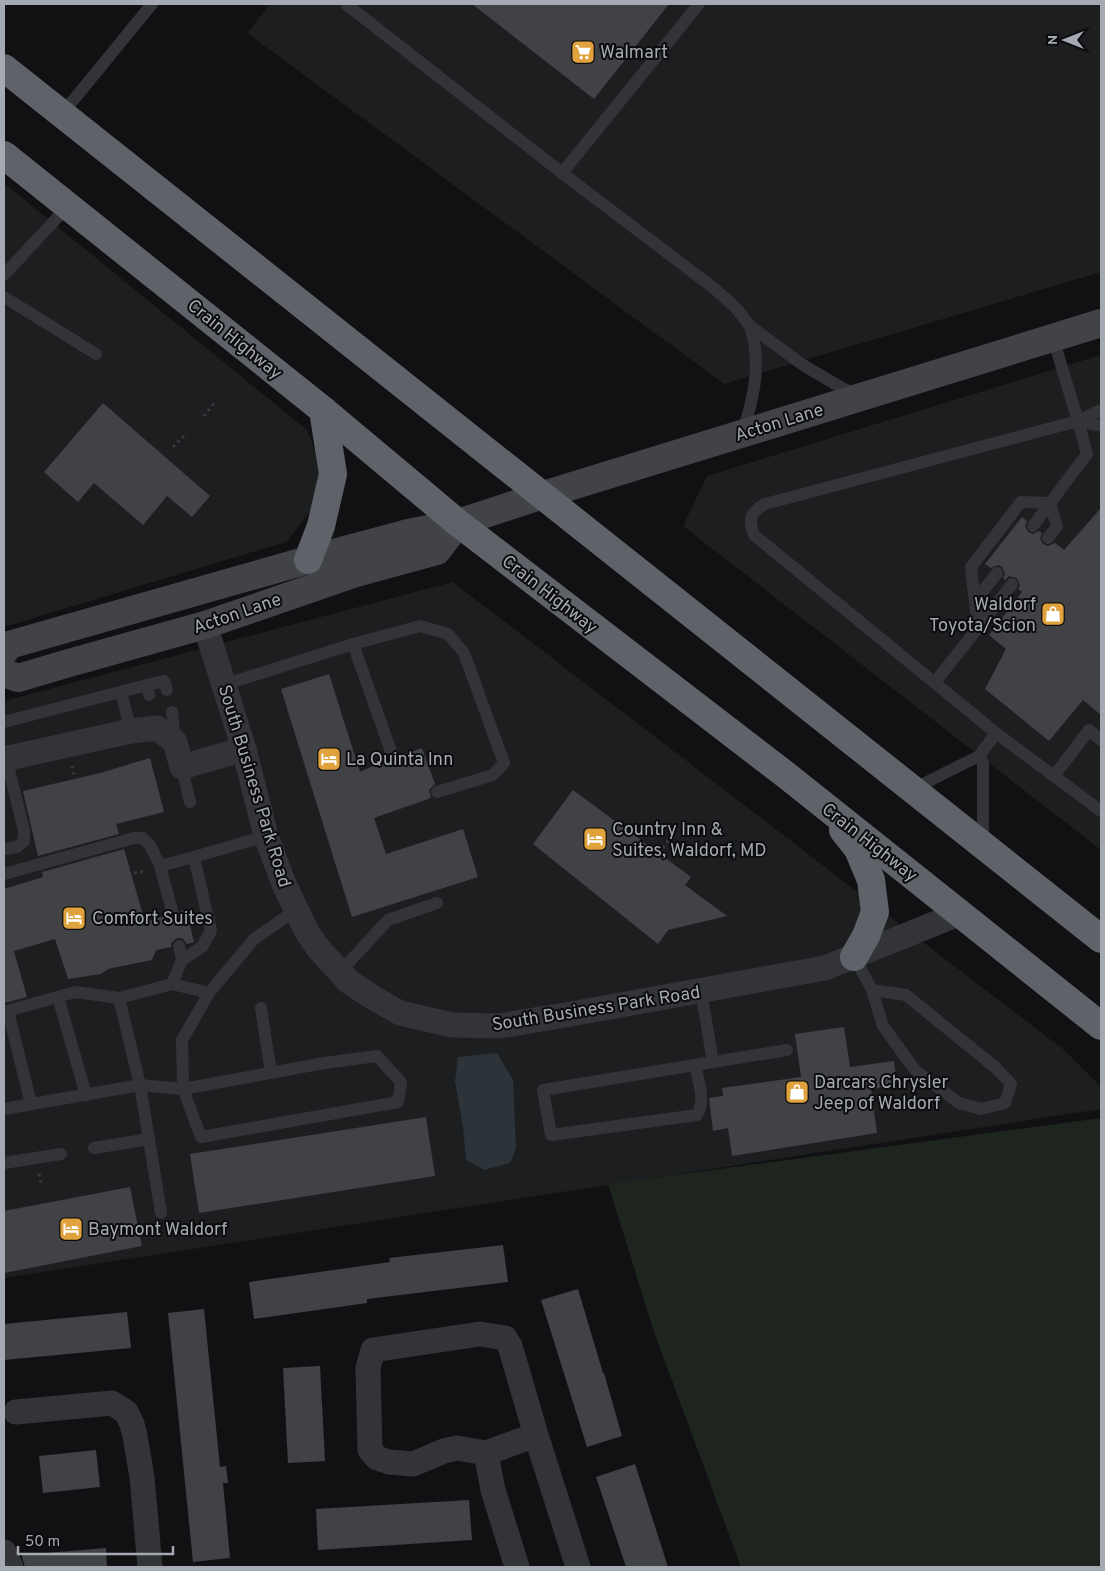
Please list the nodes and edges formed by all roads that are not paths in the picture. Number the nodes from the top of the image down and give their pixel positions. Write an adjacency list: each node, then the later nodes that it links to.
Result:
1 (152, 4): 5 (lane)
2 (346, 4): 7 (lane)
3 (699, 4): 7 (lane)
4 (4, 68): 5 (highway)
5 (62, 114): 21 (highway)
6 (4, 155): 8 (highway, Crain Highway)
7 (562, 173): 12 (lane)
8 (68, 206): 9 (lane); 16 (highway, Crain Highway)
9 (4, 275)
10 (4, 297): 14 (lane)
11 (1101, 323): 13 (main road, Acton Lane)
12 (750, 326): 15 (lane); 20 (lane)
13 (1053, 338): 15 (main road, Acton Lane); 18 (lane)
14 (96, 354)
15 (862, 397): 20 (main road, Acton Lane)
16 (323, 410): 23 (highway, Crain Highway); 26 (highway)
17 (1101, 410): 18 (lane)
18 (1078, 421): 19 (lane); 22 (lane); 35 (lane)
19 (1101, 426)
20 (742, 434): 21 (main road, Acton Lane)
21 (543, 495): 23 (main road, Acton Lane); 50 (highway)
22 (1050, 503): 24 (lane); 25 (lane); 29 (lane)
23 (458, 524): 26 (main road, Acton Lane); 30 (main road, Acton Lane); 48 (highway, Crain Highway)
24 (1033, 526)
25 (1048, 538)
26 (308, 560): 33 (main road, Acton Lane)
27 (997, 573): 29 (lane)
28 (1012, 584): 31 (lane)
29 (975, 602): 31 (lane)
30 (205, 625): 34 (main road, Acton Lane); 36 (street, South Business Park Road)
31 (978, 628): 35 (lane)
32 (353, 644): 36 (lane); 45 (lane); 51 (lane)
33 (4, 652)
34 (4, 673)
35 (934, 682): 41 (lane)
36 (223, 684): 43 (street, South Business Park Road)
37 (167, 690): 38 (lane)
38 (121, 692): 39 (lane); 40 (lane)
39 (4, 722)
40 (131, 732): 46 (street); 47 (street)
41 (996, 733): 44 (lane); 49 (lane)
42 (1101, 740): 49 (lane)
43 (244, 749): 47 (street); 54 (street, South Business Park Road)
44 (979, 756): 50 (lane); 55 (lane)
45 (393, 757)
46 (5, 758): 56 (lane)
47 (182, 767): 52 (lane)
48 (786, 776): 62 (highway, Crain Highway); 66 (highway)
49 (1054, 776): 53 (lane)
50 (913, 789): 55 (highway)
51 (437, 792)
52 (190, 802)
53 (1101, 812)
54 (266, 836): 57 (lane); 61 (street, South Business Park Road)
55 (983, 844): 64 (highway)
56 (4, 849)
57 (194, 857): 58 (lane); 67 (lane)
58 (160, 866): 59 (lane); 63 (lane)
59 (4, 874)
60 (437, 902): 68 (lane)
61 (296, 910): 68 (street, South Business Park Road); 72 (lane)
62 (961, 913): 66 (street, South Business Park Road); 77 (highway, Crain Highway)
63 (173, 914)
64 (1101, 939)
65 (179, 946): 67 (lane)
66 (854, 957): 70 (lane); 71 (street, South Business Park Road)
67 (182, 960): 69 (lane)
68 (340, 972): 71 (street, South Business Park Road)
69 (172, 984): 72 (lane); 74 (lane)
70 (872, 990): 70 (lane)
71 (701, 991): 79 (lane)
72 (209, 993): 83 (lane)
73 (58, 997): 74 (lane); 76 (lane); 84 (lane)
74 (119, 998): 82 (lane)
75 (261, 1008): 81 (lane)
76 (6, 1012): 85 (lane)
77 (1101, 1026)
78 (787, 1050): 79 (lane)
79 (713, 1062): 80 (lane)
80 (695, 1065): 80 (lane)
81 (271, 1073): 83 (lane); 83 (lane)
82 (140, 1085): 83 (lane); 84 (lane); 87 (lane)
83 (183, 1089)
84 (86, 1095): 85 (lane)
85 (31, 1104): 86 (lane)
86 (4, 1109)
87 (149, 1139): 88 (lane); 91 (lane)
88 (94, 1148)
89 (61, 1154): 90 (lane)
90 (4, 1163)
91 (161, 1212)
92 (16, 1412): 97 (street)
93 (536, 1435): 94 (street); 94 (street); 99 (street)
94 (486, 1453): 98 (street)
95 (4, 1552): 96 (street)
96 (11, 1567)
97 (150, 1567)
98 (517, 1567)
99 (578, 1567)

